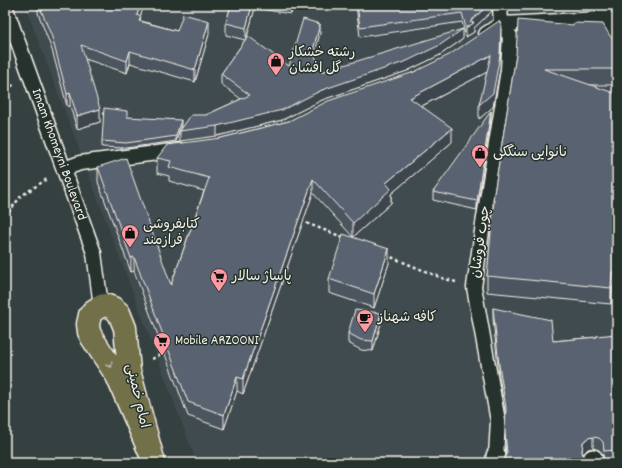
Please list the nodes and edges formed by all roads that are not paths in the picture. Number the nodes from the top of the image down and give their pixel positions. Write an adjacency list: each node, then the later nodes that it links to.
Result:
1 (500, 5): 6 (street)
2 (606, 5): 4 (street)
3 (5, 6): 10 (street, Imam Khomeyni Boulevard)
4 (601, 19): 5 (street); 6 (street); 8 (street)
5 (617, 20)
6 (501, 24): 7 (street); 12 (street, چوب فروشان)
7 (476, 40)
8 (617, 47)
9 (194, 148): 10 (street)
10 (64, 168): 11 (street, Imam Khomeyni Boulevard)
11 (101, 306): 13 (main road, امام خمینی); 13 (main road, one-way to 13)
12 (496, 459)
13 (153, 460)

